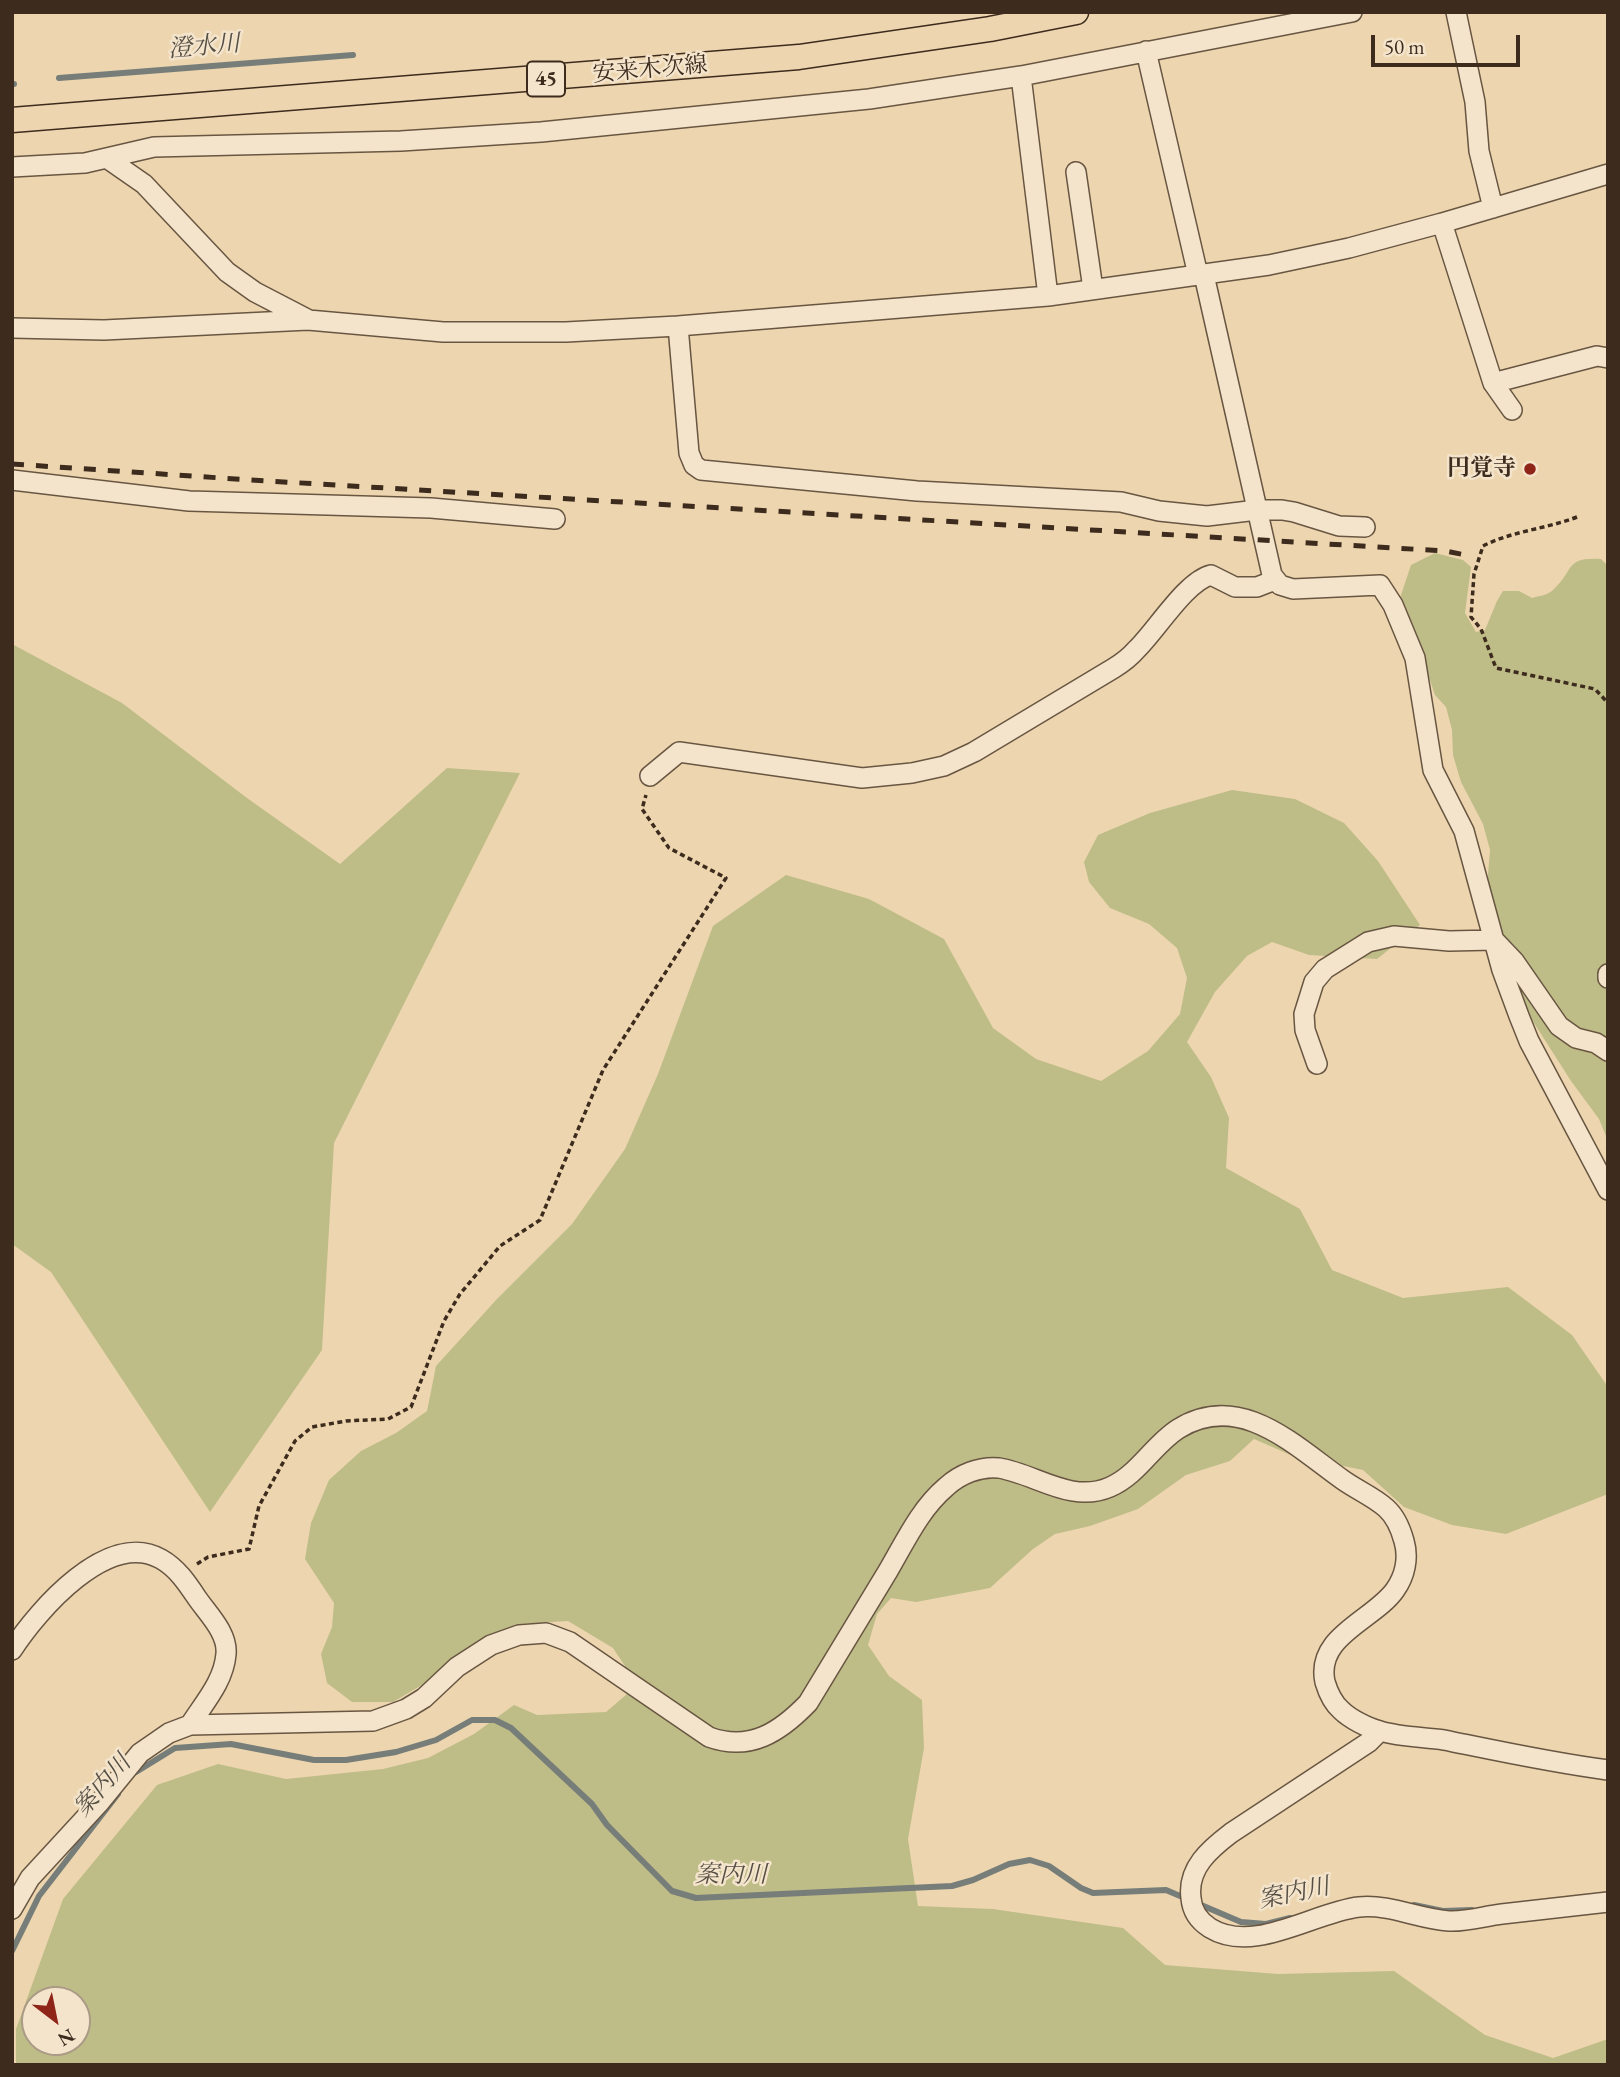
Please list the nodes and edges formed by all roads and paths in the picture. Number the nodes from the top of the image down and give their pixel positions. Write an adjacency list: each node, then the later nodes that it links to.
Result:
1 (1352, 12): 4 (street)
2 (1455, 12): 11 (street)
3 (1064, 13): 6 (main road, 安来木次線 / 45)
4 (1146, 51): 5 (street); 13 (street)
5 (1021, 76): 7 (street); 15 (street)
6 (12, 121)
7 (108, 159): 8 (street); 16 (street)
8 (12, 167)
9 (1076, 172): 14 (street)
10 (1608, 174): 11 (street)
11 (1493, 208): 12 (street)
12 (1442, 223): 13 (street); 20 (street)
13 (1201, 275): 14 (street); 23 (street)
14 (1093, 289): 15 (street)
15 (1048, 296): 17 (street)
16 (308, 320): 17 (street); 18 (street)
17 (678, 326): 23 (street)
18 (12, 328)
19 (1608, 359): 20 (street)
20 (1493, 383): 21 (street)
21 (1512, 410)
22 (12, 480): 25 (street)
23 (1257, 510): 26 (street); 27 (street)
24 (1577, 517): 28 (path)
25 (555, 519)
26 (1365, 527)
27 (1275, 580): 29 (street); 30 (street)
28 (1608, 703)
29 (650, 776): 34 (path)
30 (1494, 940): 31 (street); 32 (street); 33 (street)
31 (1608, 1051)
32 (1317, 1064)
33 (1608, 1190)
34 (180, 1574): 35 (street); 36 (street)
35 (12, 1650)
36 (190, 1725): 37 (street); 40 (street)
37 (1380, 1731): 38 (street); 39 (street)
38 (1608, 1770)
39 (1608, 1902)
40 (12, 1909)

